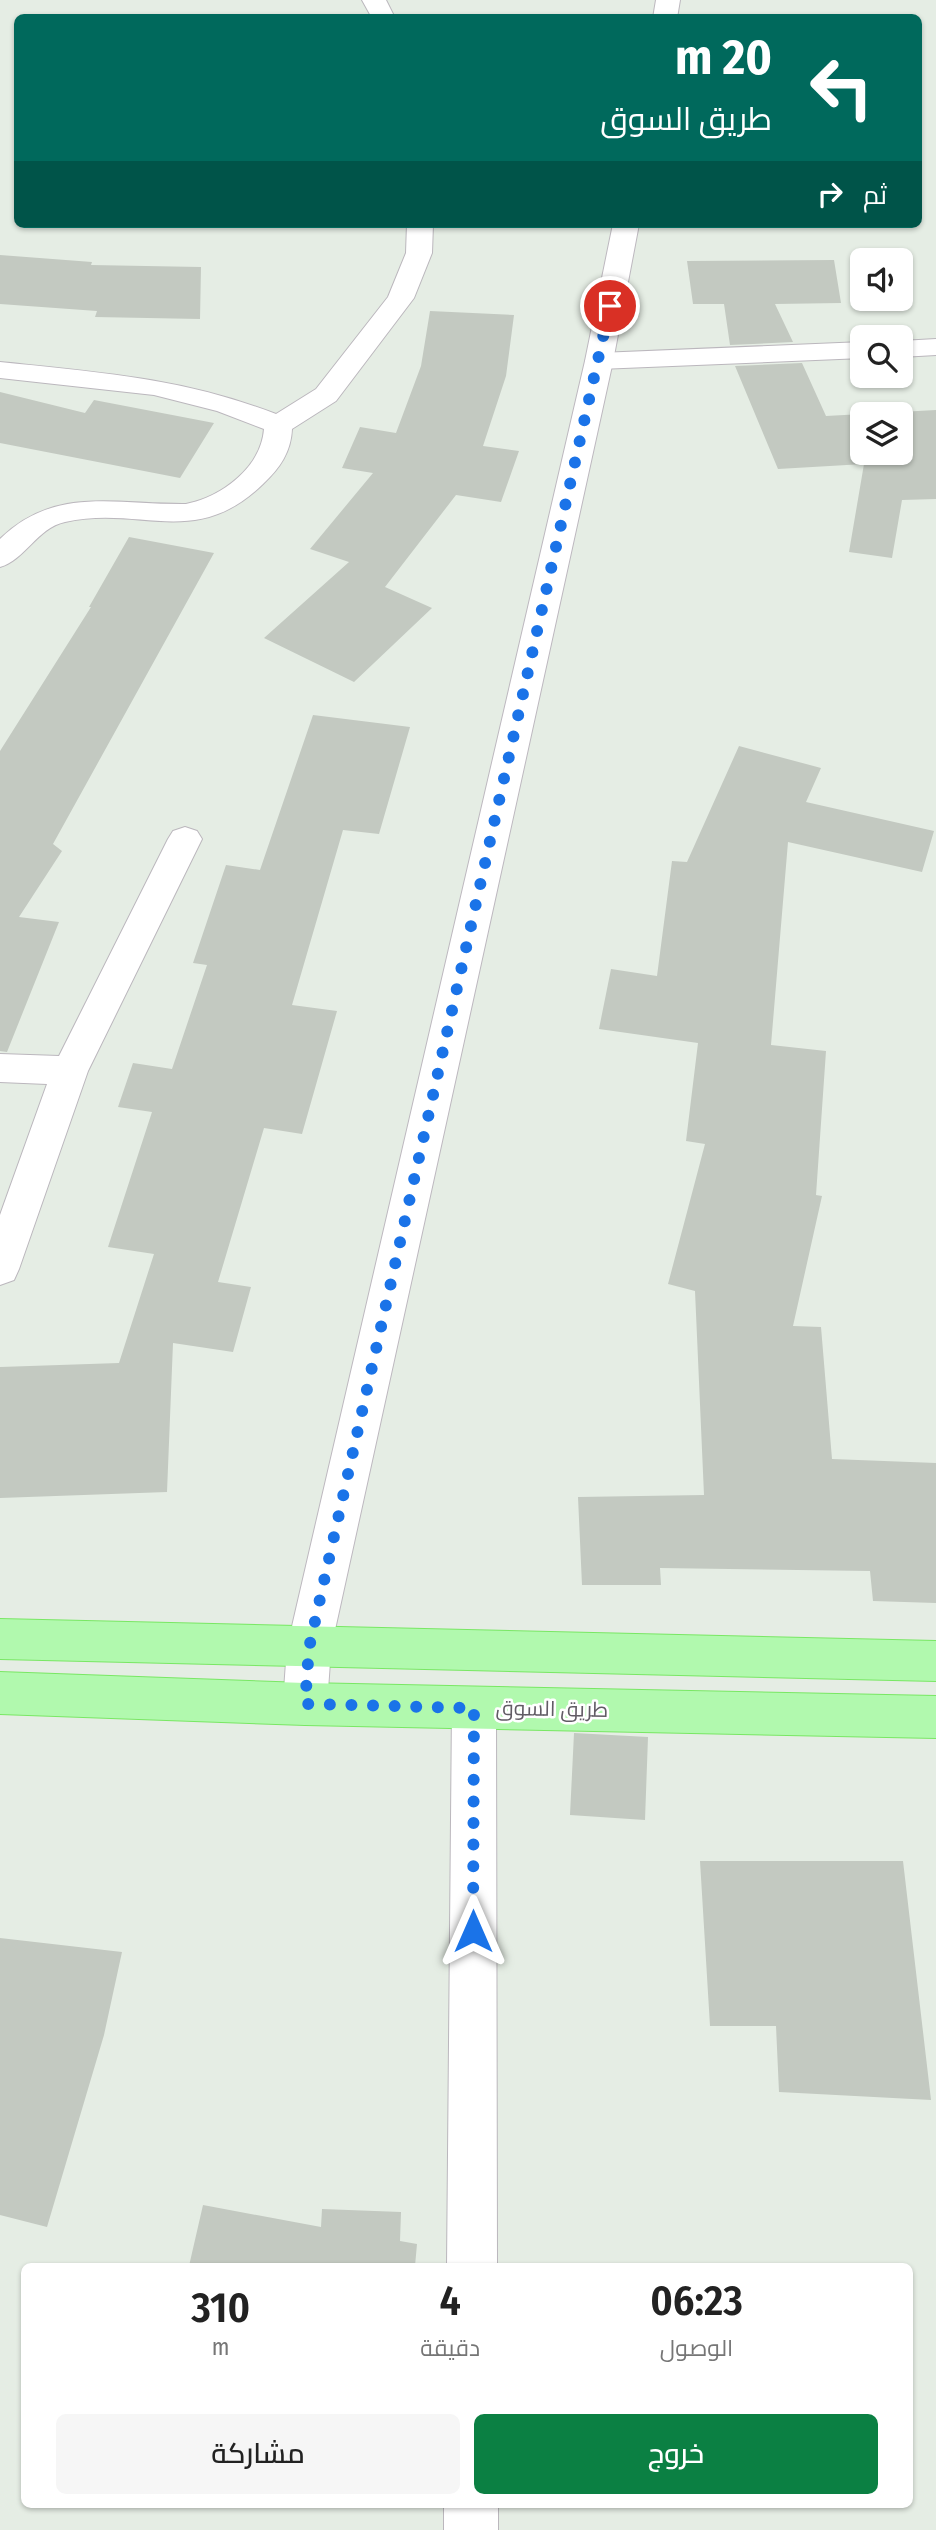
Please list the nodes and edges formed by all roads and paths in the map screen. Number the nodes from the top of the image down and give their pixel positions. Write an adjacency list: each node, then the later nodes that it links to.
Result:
1 (420, 228): 8 (street)
2 (624, 228): 6 (street)
3 (936, 347): 4 (street)
4 (913, 348)
5 (850, 351): 6 (street)
6 (599, 361): 15 (street)
7 (0, 370): 8 (street)
8 (278, 425): 9 (street)
9 (0, 557)
10 (185, 839): 12 (street)
11 (0, 1068): 12 (street)
12 (70, 1071): 13 (street)
13 (0, 1269)
14 (0, 1639): 15 (main road)
15 (309, 1648): 16 (main road); 18 (street)
16 (936, 1661)
17 (0, 1693): 18 (main road, طريق السوق)
18 (305, 1704): 19 (main road, طريق السوق)
19 (474, 1708): 20 (main road, طريق السوق); 21 (street)
20 (936, 1717)
21 (472, 2263)
22 (471, 2508): 23 (street)
23 (471, 2530)

